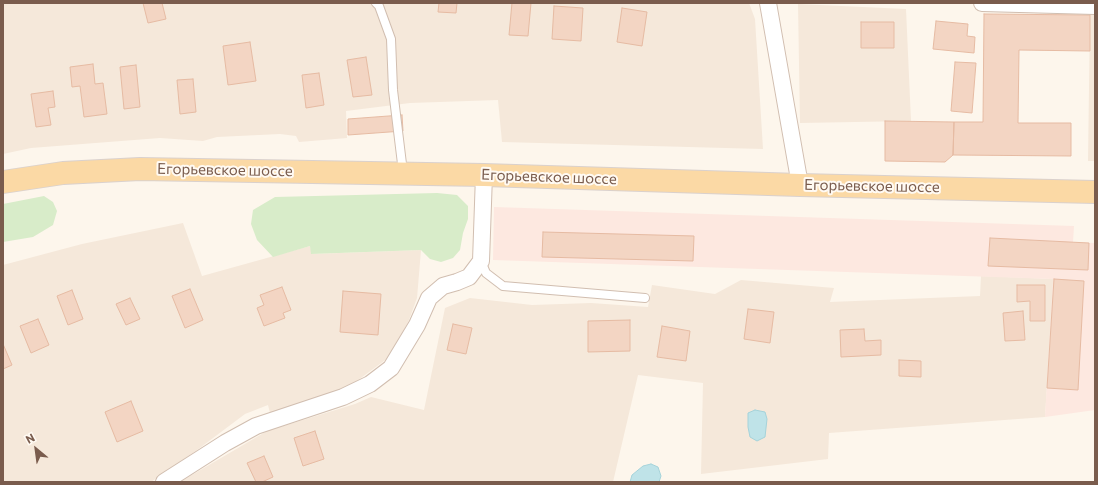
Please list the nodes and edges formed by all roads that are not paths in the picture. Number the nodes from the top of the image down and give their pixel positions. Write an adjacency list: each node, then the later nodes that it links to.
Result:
1 (376, 3): 5 (lane)
2 (768, 3): 8 (street)
3 (982, 3): 4 (street)
4 (1095, 6)
5 (404, 174): 6 (main road, Егорьевское шоссе); 7 (main road, Егорьевское шоссе)
6 (484, 174): 8 (main road, Егорьевское шоссе); 10 (street)
7 (3, 182)
8 (800, 185): 9 (main road, Егорьевское шоссе)
9 (1095, 192)
10 (481, 261): 11 (lane); 12 (street)
11 (645, 298)
12 (164, 482)

